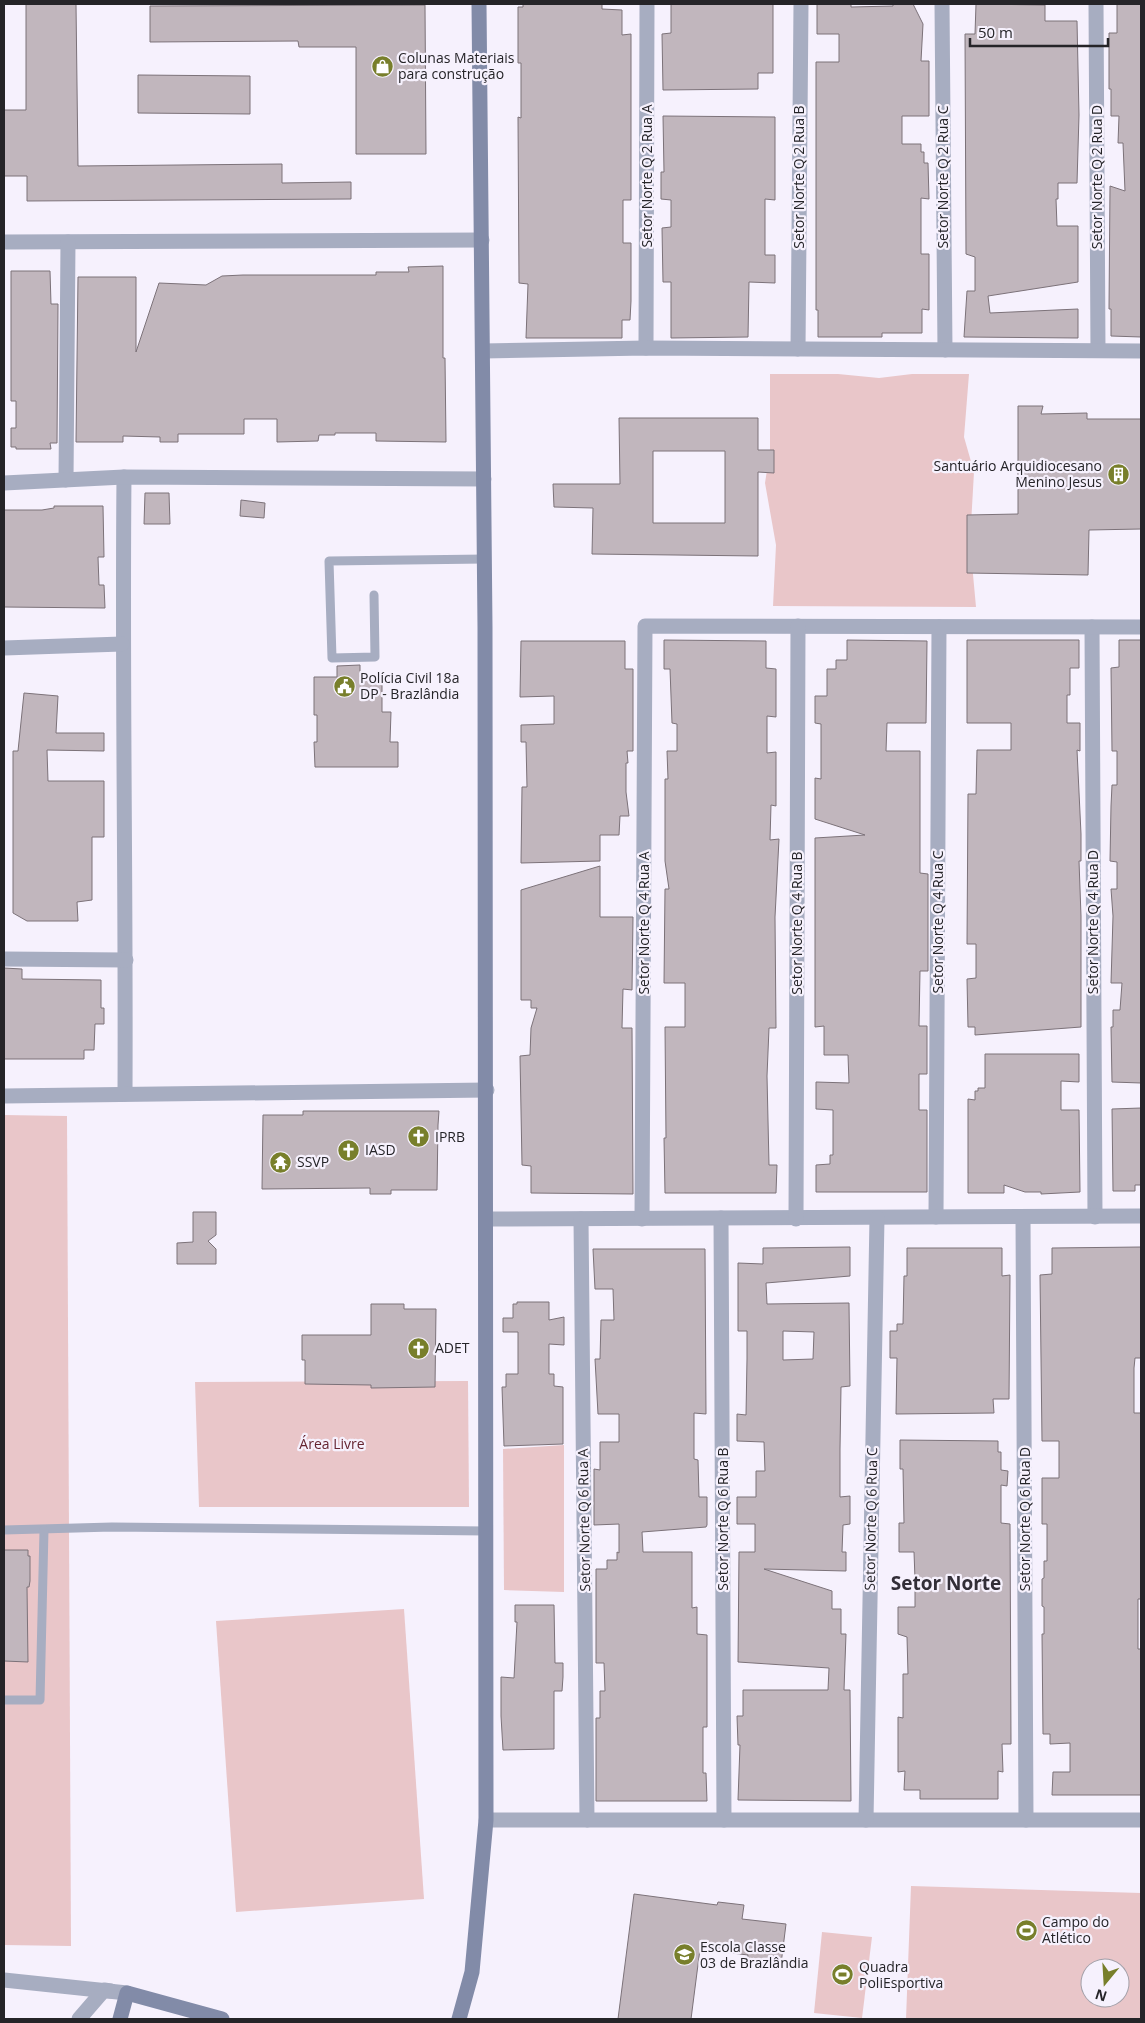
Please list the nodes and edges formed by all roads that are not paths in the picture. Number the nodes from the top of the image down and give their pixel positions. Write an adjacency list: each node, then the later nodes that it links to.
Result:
1 (479, 4): 6 (street)
2 (647, 4): 9 (street, Setor Norte Q 2 Rua A)
3 (801, 4): 10 (street, Setor Norte Q 2 Rua B)
4 (942, 4): 11 (street, Setor Norte Q 2 Rua C)
5 (1096, 4): 12 (street, Setor Norte Q 2 Rua D)
6 (482, 240): 8 (street); 13 (street)
7 (4, 242): 8 (street)
8 (68, 242): 17 (street)
9 (646, 348): 10 (street); 13 (street)
10 (798, 349): 11 (street)
11 (945, 350): 12 (street)
12 (1098, 350): 14 (street)
13 (483, 351): 16 (street)
14 (1141, 351)
15 (124, 477): 16 (street); 17 (street); 25 (street)
16 (484, 479): 19 (street)
17 (66, 480): 18 (street)
18 (4, 483)
19 (485, 559): 20 (lane); 29 (street)
20 (374, 595)
21 (798, 626): 22 (street); 40 (street, Setor Norte Q 4 Rua A); 41 (street, Setor Norte Q 4 Rua B)
22 (939, 626): 23 (street); 33 (street, Setor Norte Q 4 Rua C)
23 (1092, 626): 24 (street); 35 (street, Setor Norte Q 4 Rua D)
24 (1141, 626)
25 (122, 644): 26 (street); 28 (street)
26 (4, 648)
27 (4, 959): 28 (street)
28 (126, 960): 30 (street)
29 (487, 1090): 30 (street); 38 (street)
30 (125, 1094): 31 (street)
31 (4, 1096)
32 (1141, 1216): 35 (street)
33 (936, 1217): 34 (street); 37 (street)
34 (1023, 1217): 35 (street); 50 (street, Setor Norte Q 6 Rua D)
35 (1095, 1217)
36 (722, 1218): 40 (street); 41 (street); 48 (street, Setor Norte Q 6 Rua B)
37 (876, 1218): 41 (street); 49 (street, Setor Norte Q 6 Rua C)
38 (487, 1219): 39 (street); 44 (street)
39 (581, 1219): 40 (street); 47 (street, Setor Norte Q 6 Rua A)
40 (642, 1219)
41 (796, 1219)
42 (4, 1530): 43 (lane)
43 (44, 1530): 44 (lane); 45 (lane)
44 (486, 1531): 46 (street)
45 (4, 1700)
46 (486, 1820): 47 (street); 57 (street)
47 (587, 1820): 48 (street)
48 (724, 1820): 49 (street)
49 (866, 1820): 50 (street)
50 (1026, 1820): 51 (street)
51 (1141, 1820)
52 (4, 1980): 53 (street)
53 (127, 1992): 54 (street); 55 (street); 56 (street)
54 (79, 2019)
55 (120, 2019)
56 (222, 2019)
57 (459, 2019)

